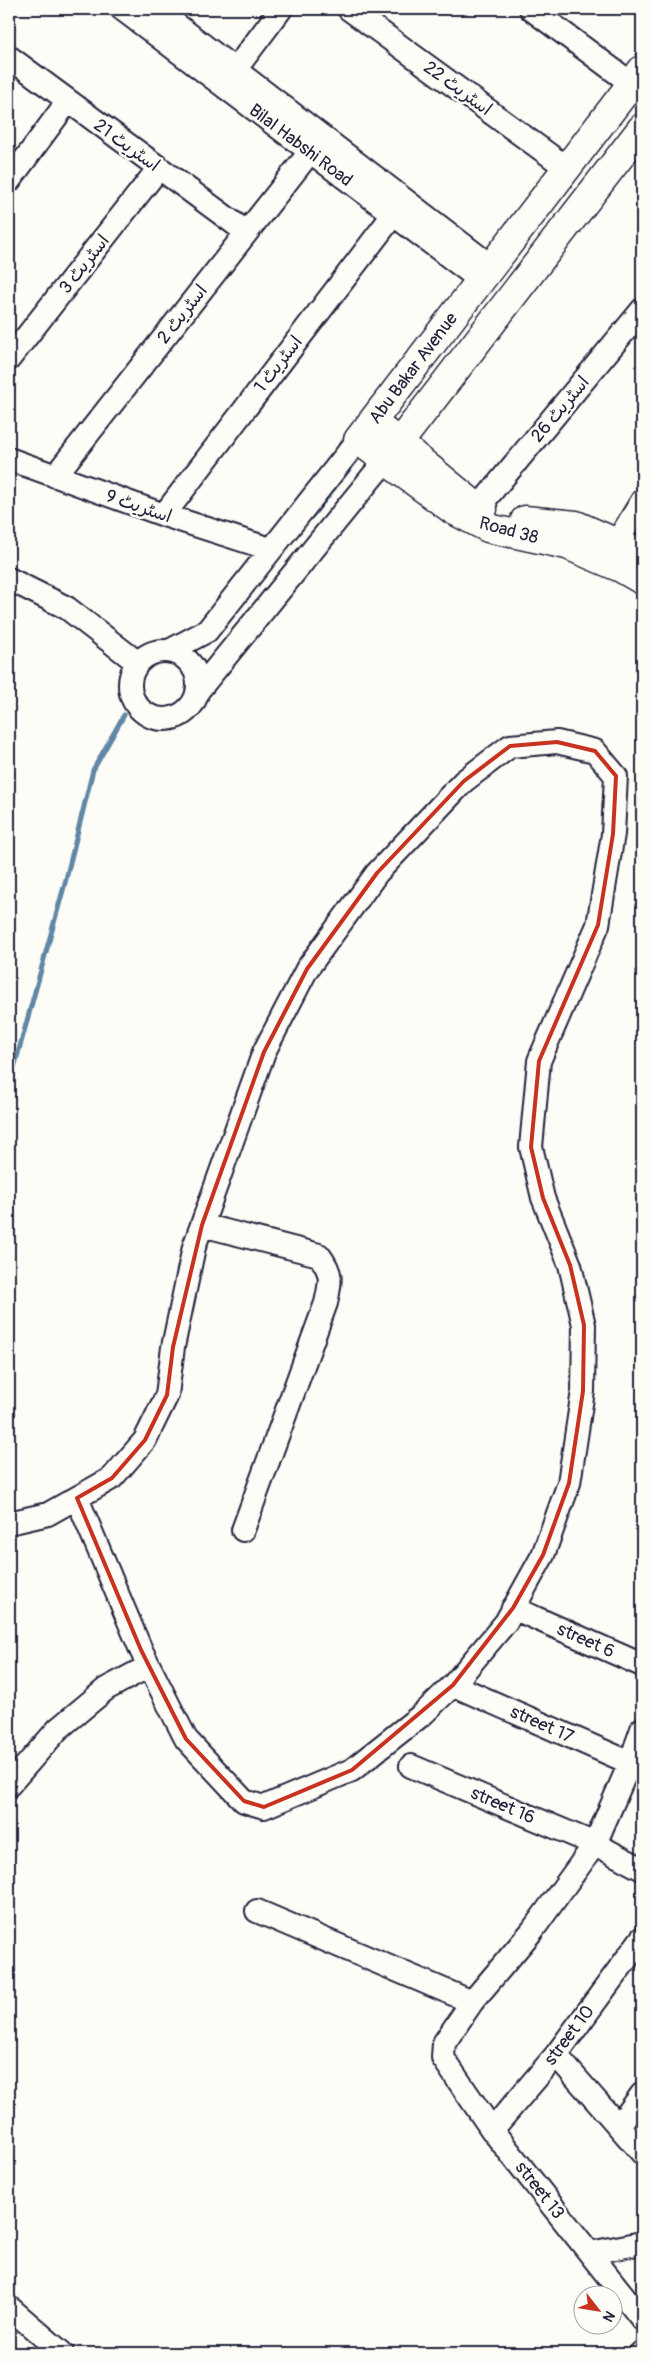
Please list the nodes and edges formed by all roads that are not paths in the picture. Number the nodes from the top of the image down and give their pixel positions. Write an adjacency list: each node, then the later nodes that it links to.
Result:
1 (122, 9): 11 (street, Bilal Habshi Road)
2 (156, 9): 7 (street, Bilal Habshi Road)
3 (281, 9): 7 (street)
4 (348, 9): 13 (street, اسٹریٹ 22)
5 (544, 12): 8 (street)
6 (9, 57): 9 (street, اسٹریٹ 21)
7 (235, 70): 17 (street, Bilal Habshi Road)
8 (637, 77): 13 (main road, Abu Bakar Avenue)
9 (68, 101): 12 (street, اسٹریٹ 21); 14 (street)
10 (639, 140): 21 (main road, Abu Bakar Avenue)
11 (310, 152): 15 (street, Bilal Habshi Road); 16 (street, اسٹریٹ 2)
12 (159, 168): 16 (street, اسٹریٹ 21); 19 (street, اسٹریٹ 3)
13 (567, 168): 17 (main road, Abu Bakar Avenue)
14 (9, 180)
15 (393, 215): 17 (street, Bilal Habshi Road); 26 (street, اسٹریٹ 1)
16 (246, 232): 23 (street, اسٹریٹ 2)
17 (486, 274): 20 (main road, Abu Bakar Avenue)
18 (642, 310): 25 (street, اسٹریٹ 26)
19 (9, 359)
20 (365, 430): 21 (main road); 28 (street, Abu Bakar Avenue)
21 (392, 452): 25 (main road, Road 38); 31 (main road, Road 38); 34 (street, Abu Bakar Avenue)
22 (9, 459): 23 (street, اسٹریٹ 9)
23 (55, 476): 26 (street, اسٹریٹ 9)
24 (642, 501): 27 (street)
25 (478, 508): 27 (main road, Road 38)
26 (164, 515): 28 (street, اسٹریٹ 9)
27 (617, 542): 29 (main road, Road 38)
28 (270, 549): 32 (street, Abu Bakar Avenue)
29 (642, 554)
30 (9, 579): 33 (street)
31 (642, 580)
32 (171, 650): 33 (street); 34 (street)
33 (138, 663): 34 (street)
34 (197, 692)
35 (202, 1226): 36 (street); 38 (street); 39 (street)
36 (77, 1498): 37 (street); 41 (street)
37 (9, 1523)
38 (242, 1530)
39 (521, 1612): 40 (street, street 6); 42 (street)
40 (642, 1665)
41 (149, 1666): 42 (street); 46 (street)
42 (453, 1686): 44 (street, street 17)
43 (642, 1729): 44 (street)
44 (636, 1765): 47 (street)
45 (411, 1766): 47 (street, street 16)
46 (9, 1785)
47 (595, 1844): 48 (street, street 16); 51 (street)
48 (642, 1869)
49 (257, 1910): 51 (street)
50 (642, 1938): 52 (street, street 10)
51 (472, 2002): 55 (street, street 13)
52 (556, 2055): 54 (street); 55 (street, street 10)
53 (642, 2094): 54 (street)
54 (620, 2124): 56 (street)
55 (492, 2130): 58 (street, street 13)
56 (642, 2153)
57 (642, 2243): 58 (street)
58 (590, 2253): 60 (street, street 13)
59 (10, 2308): 61 (street)
60 (642, 2319)
61 (62, 2353)

